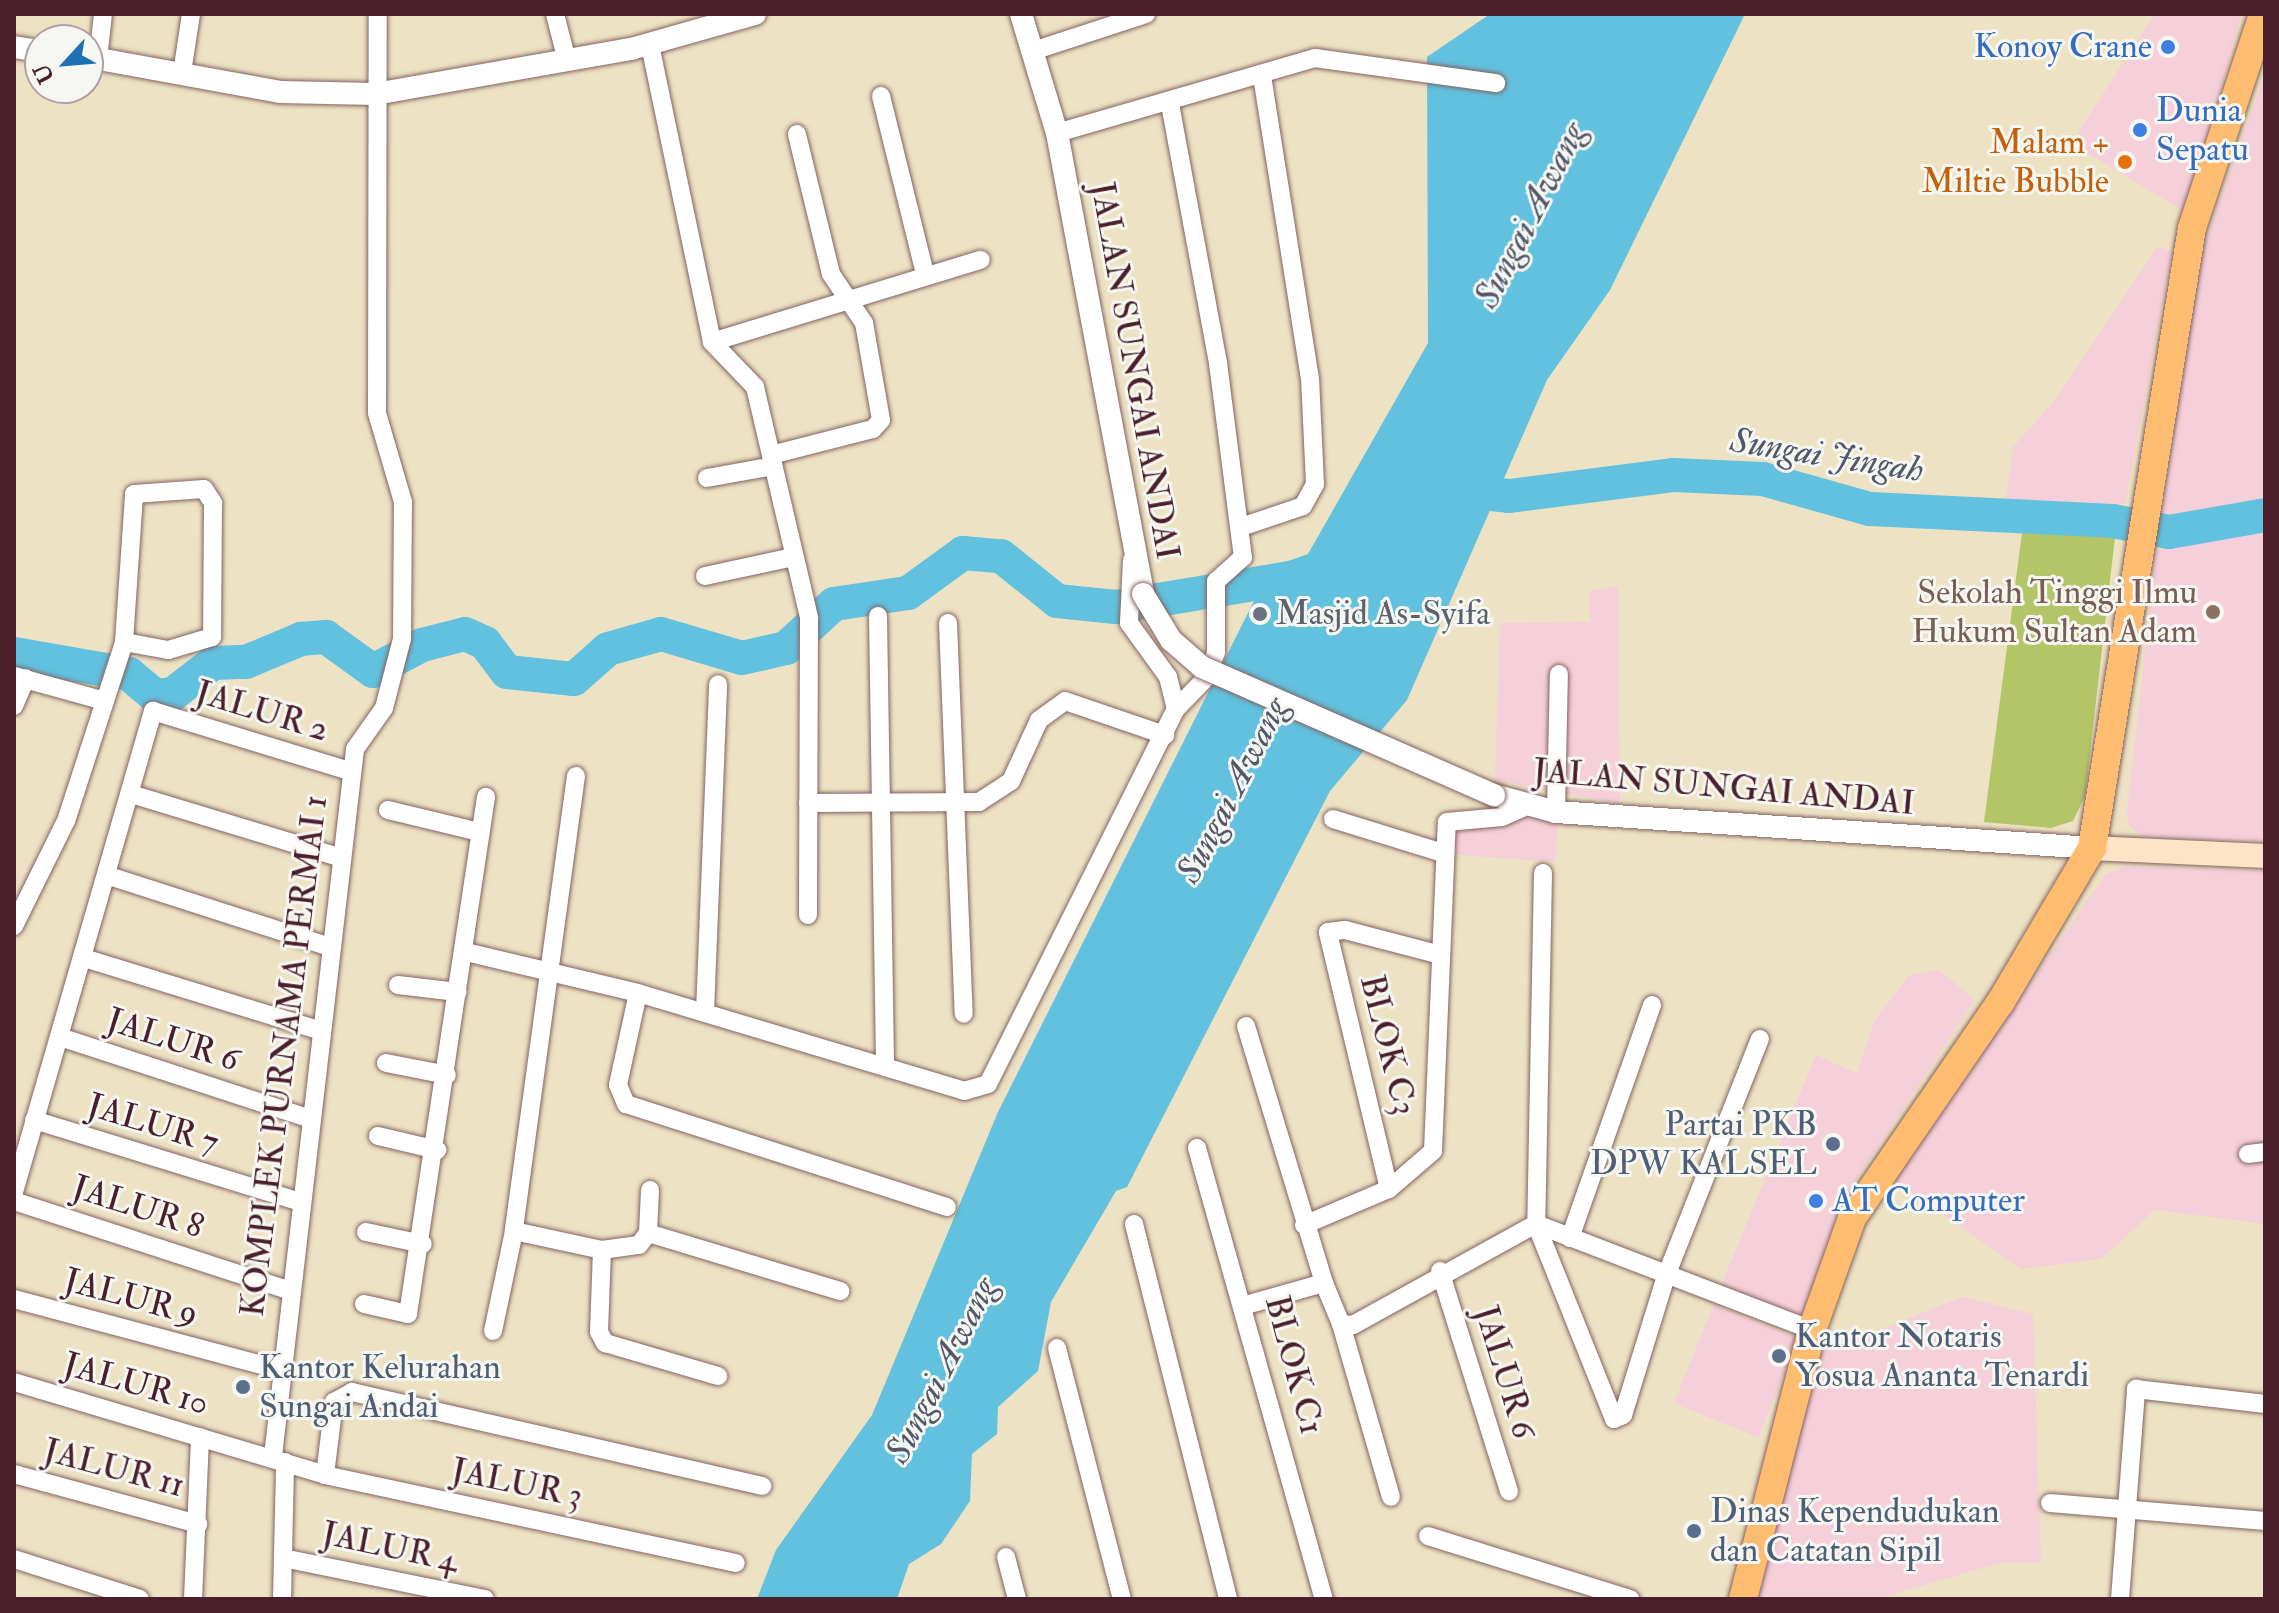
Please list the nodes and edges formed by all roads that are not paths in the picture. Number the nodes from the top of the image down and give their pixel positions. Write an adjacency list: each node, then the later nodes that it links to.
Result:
1 (191, 14): 13 (street)
2 (378, 14): 16 (street)
3 (555, 14): 11 (street)
4 (755, 14): 8 (street)
5 (1021, 14): 9 (street, JALAN SUNGAI ANDAI)
6 (1146, 14): 9 (street)
7 (2263, 14): 12 (main road)
8 (650, 45): 11 (street); 24 (street)
9 (1033, 51): 19 (street, JALAN SUNGAI ANDAI)
10 (104, 60): 13 (street)
11 (567, 61): 16 (street)
12 (2254, 72): 53 (main road)
13 (182, 73): 16 (street)
14 (1262, 76): 15 (street); 18 (street); 27 (street)
15 (1496, 83)
16 (375, 94): 41 (street, KOMPLEK PURNAMA PERMAI 1)
17 (881, 96): 22 (street)
18 (1170, 104): 19 (street); 27 (street)
19 (1057, 133): 30 (street, JALAN SUNGAI ANDAI)
20 (797, 134): 23 (street)
21 (981, 260): 22 (street)
22 (925, 274): 23 (street)
23 (852, 303): 24 (street); 25 (street)
24 (712, 342): 25 (street)
25 (772, 460): 26 (street); 28 (street)
26 (707, 478)
27 (1241, 527): 39 (street)
28 (794, 557): 29 (street); 47 (street)
29 (705, 576)
30 (1136, 593): 39 (street); 48 (street, JALAN SUNGAI ANDAI, bridge)
31 (878, 616): 45 (street)
32 (948, 623): 46 (street)
33 (124, 642): 33 (street); 37 (street)
34 (1559, 674): 50 (street)
35 (20, 677): 37 (street); 38 (street)
36 (718, 684): 70 (street)
37 (108, 693): 60 (street)
38 (14, 706)
39 (1176, 709): 40 (street)
40 (1165, 735): 46 (street); 77 (street)
41 (352, 772): 43 (street, JALUR 2); 56 (street, KOMPLEK PURNAMA PERMAI 1)
42 (576, 776): 65 (street)
43 (131, 794): 56 (street); 58 (street)
44 (486, 797): 52 (street)
45 (881, 802): 46 (street); 47 (street); 77 (street)
46 (955, 802): 71 (street)
47 (808, 803): 59 (street)
48 (1527, 806): 50 (street, JALAN SUNGAI ANDAI); 54 (street)
49 (388, 810): 52 (street)
50 (1556, 812): 53 (street, JALAN SUNGAI ANDAI)
51 (1333, 819): 54 (street)
52 (479, 832): 62 (street)
53 (2092, 848): 55 (main road); 108 (main road)
54 (1443, 853): 63 (street)
55 (2265, 856)
56 (341, 858): 61 (street, KOMPLEK PURNAMA PERMAI 1)
57 (1543, 873): 91 (street)
58 (106, 875): 61 (street); 64 (street)
59 (808, 915)
60 (14, 926)
61 (330, 947): 73 (street, KOMPLEK PURNAMA PERMAI 1)
62 (466, 952): 65 (street); 67 (street)
63 (1441, 955): 84 (street); 84 (street, BLOK C3)
64 (84, 958): 73 (street); 74 (street)
65 (550, 971): 68 (street); 93 (street)
66 (398, 985): 67 (street)
67 (458, 992): 78 (street)
68 (638, 993): 70 (street); 89 (street)
69 (1652, 1005): 96 (street)
70 (705, 1012): 77 (street)
71 (964, 1014)
72 (1246, 1026): 92 (street)
73 (322, 1031): 79 (street, KOMPLEK PURNAMA PERMAI 1)
74 (60, 1037): 79 (street, JALUR 6); 80 (street)
75 (1760, 1039): 100 (street)
76 (386, 1063): 78 (street)
77 (885, 1067)
78 (447, 1075): 83 (street)
79 (311, 1119): 88 (street, KOMPLEK PURNAMA PERMAI 1)
80 (34, 1120): 86 (street); 88 (street, JALUR 7)
81 (378, 1136): 83 (street)
82 (1197, 1148): 106 (street, BLOK C1)
83 (437, 1150): 97 (street)
84 (1389, 1189): 92 (street)
85 (650, 1190): 95 (street)
86 (14, 1192)
87 (14, 1201): 102 (street, JALUR 8)
88 (300, 1202): 102 (street, KOMPLEK PURNAMA PERMAI 1)
89 (947, 1207)
90 (1134, 1224): 137 (street)
91 (1536, 1224): 96 (street); 99 (street); 100 (street)
92 (1304, 1225): 101 (street)
93 (514, 1231): 98 (street); 109 (street)
94 (366, 1232): 97 (street)
95 (648, 1233): 98 (street); 103 (street)
96 (1570, 1238): 100 (street)
97 (423, 1244): 105 (street)
98 (602, 1250): 112 (street)
99 (1440, 1271): 107 (street); 120 (street, JALUR 6)
100 (1666, 1276): 108 (street)
101 (1324, 1283): 106 (street); 107 (street)
102 (288, 1290): 111 (street, KOMPLEK PURNAMA PERMAI 1)
103 (840, 1291)
104 (14, 1299): 111 (street, JALUR 9)
105 (364, 1304)
106 (1246, 1305): 138 (street, BLOK C1)
107 (1341, 1324): 121 (street)
108 (1812, 1330): 140 (main road)
109 (493, 1331)
110 (1057, 1348): 136 (street)
111 (277, 1369): 116 (street, KOMPLEK PURNAMA PERMAI 1)
112 (718, 1376)
113 (14, 1382): 115 (street, JALUR 10)
114 (2265, 1404): 123 (street)
115 (200, 1437): 116 (street, JALUR 10); 125 (street)
116 (279, 1459): 118 (street, JALUR 3); 128 (street, KOMPLEK PURNAMA PERMAI 1)
117 (14, 1474): 125 (street, JALUR 11)
118 (325, 1475): 119 (street); 130 (street, JALUR 3)
119 (762, 1486)
120 (1509, 1491)
121 (1391, 1497)
122 (2050, 1503): 123 (street)
123 (2126, 1507): 124 (street); 141 (street)
124 (2265, 1521)
125 (198, 1524): 132 (street)
126 (1428, 1536): 139 (street)
127 (1006, 1557): 135 (street)
128 (283, 1558): 133 (street, KOMPLEK PURNAMA PERMAI 1); 134 (street, JALUR 4)
129 (14, 1559): 131 (street)
130 (736, 1563)
131 (140, 1599)
132 (193, 1599)
133 (282, 1599)
134 (485, 1599)
135 (1017, 1599)
136 (1122, 1599)
137 (1228, 1599)
138 (1324, 1599)
139 (1630, 1599)
140 (1743, 1599)
141 (2120, 1599)

